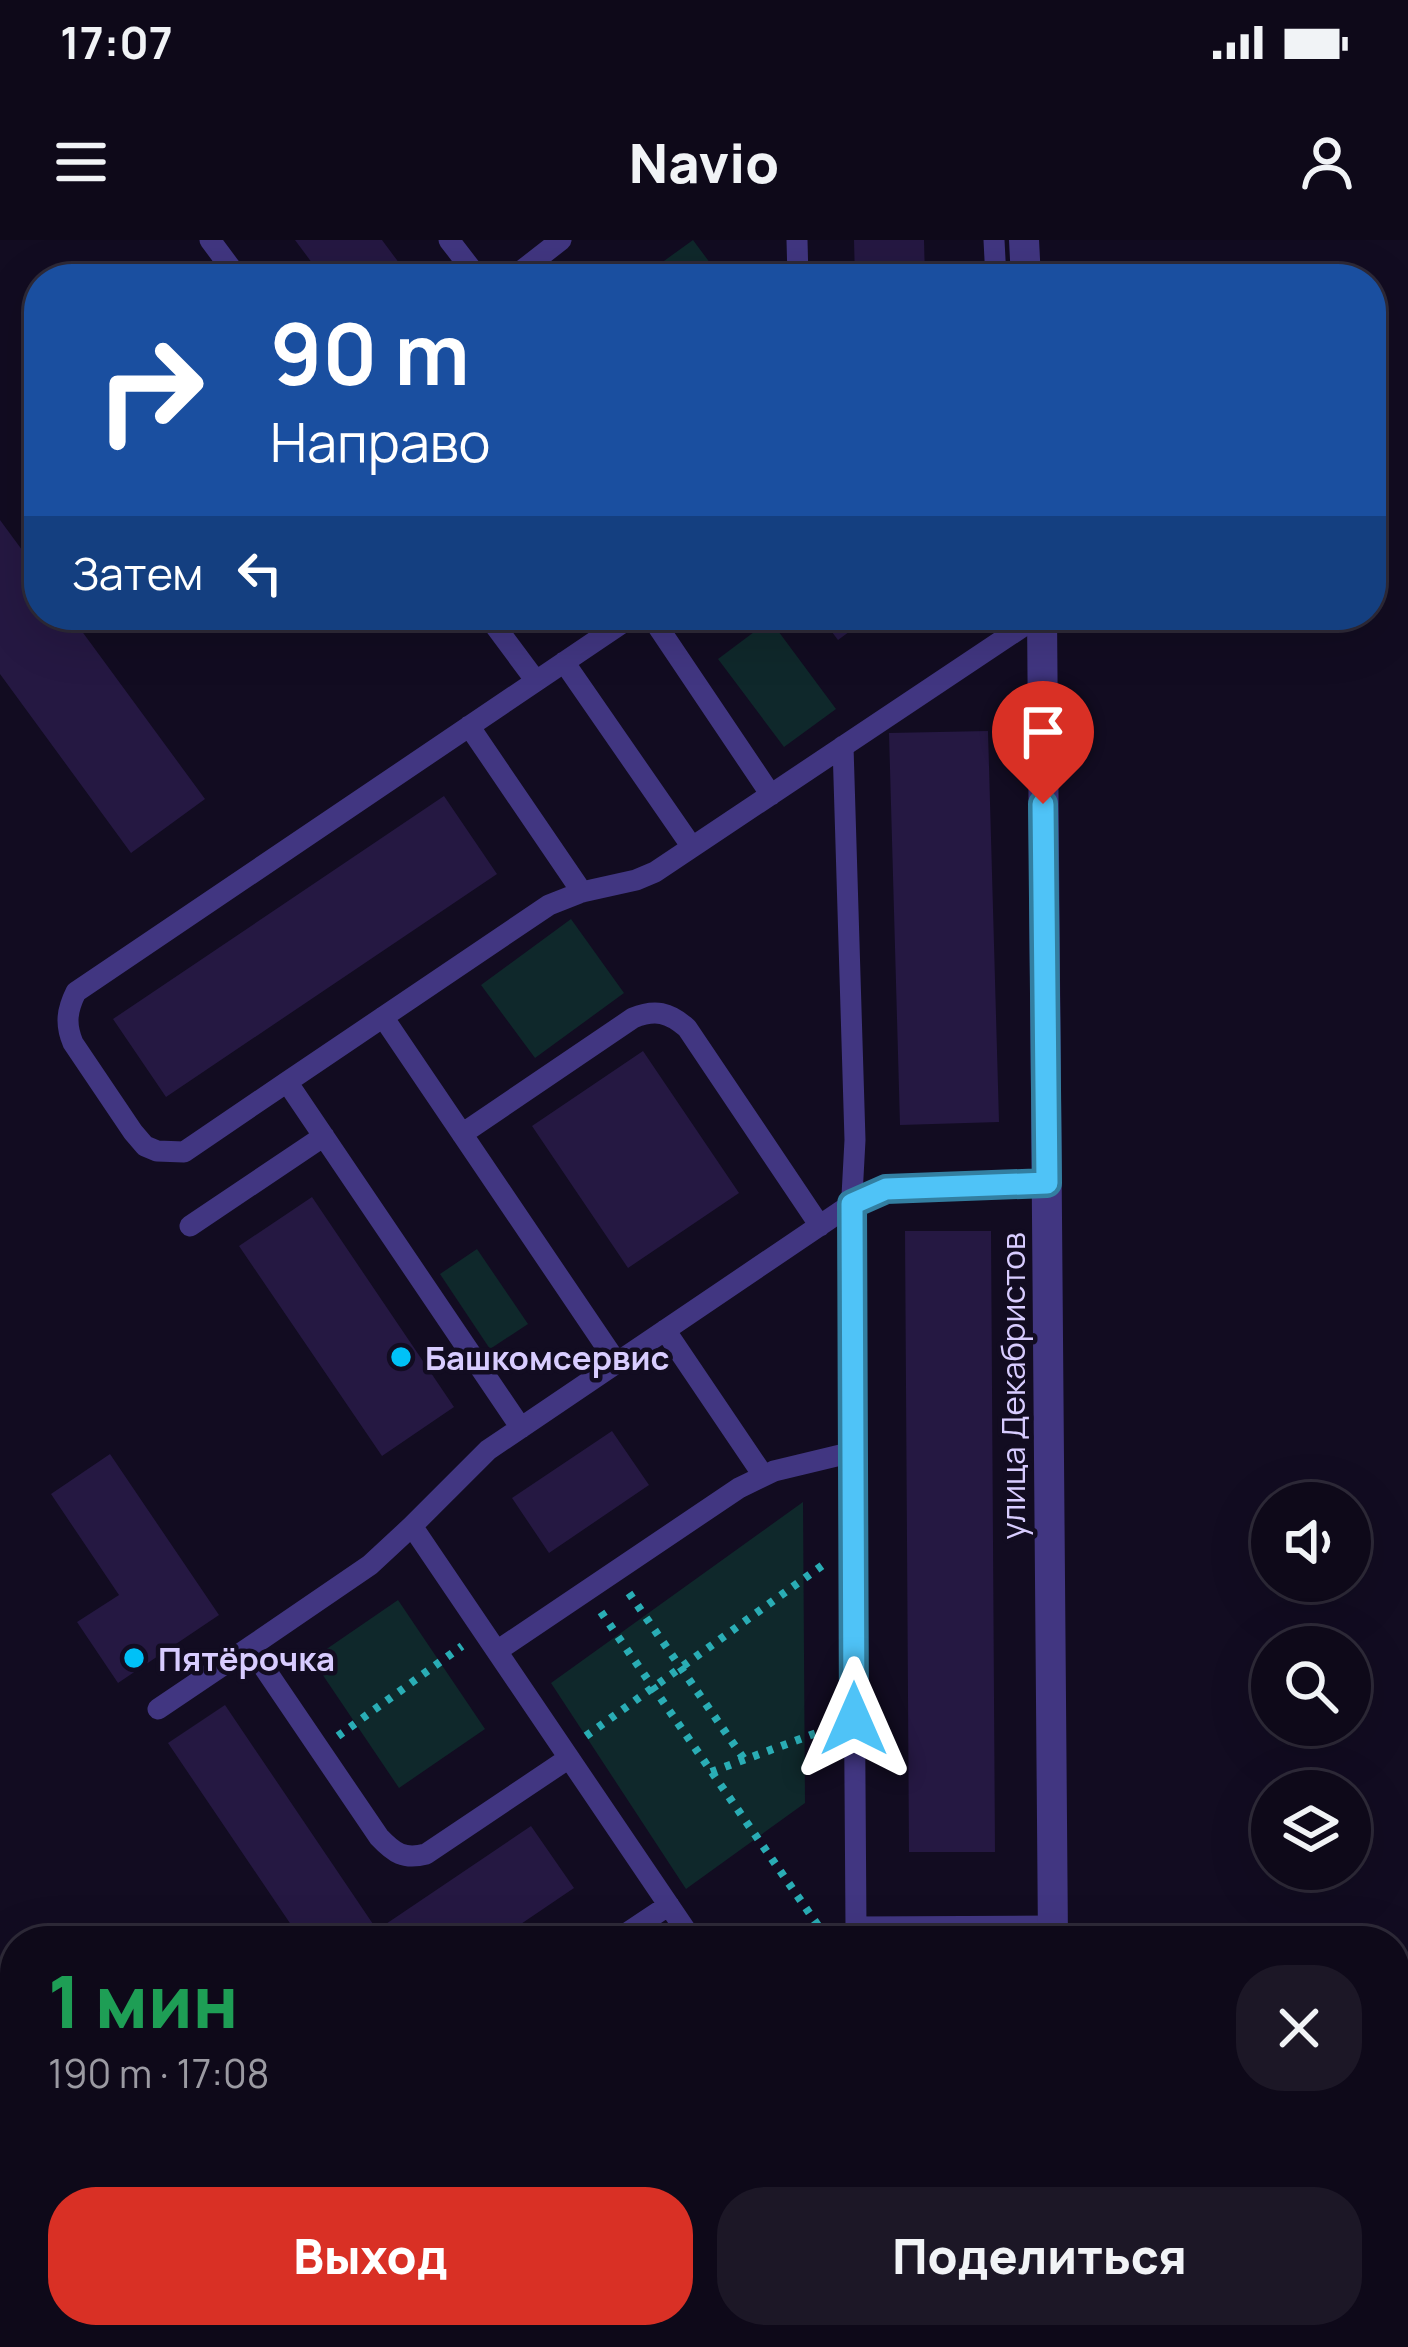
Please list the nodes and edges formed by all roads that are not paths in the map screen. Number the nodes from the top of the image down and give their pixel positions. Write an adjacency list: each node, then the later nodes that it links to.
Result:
1 (449, 240): 3 (lane)
2 (561, 240): 4 (lane)
3 (467, 264)
4 (530, 264)
5 (498, 630): 11 (lane)
6 (612, 630): 10 (lane)
7 (660, 630): 14 (lane)
8 (1018, 630): 13 (lane)
9 (1041, 630): 21 (street, улица Декабристов)
10 (564, 662): 11 (lane); 15 (lane)
11 (536, 681): 12 (lane)
12 (469, 726): 16 (lane); 18 (lane)
13 (843, 746): 14 (lane); 22 (lane)
14 (771, 795): 15 (lane)
15 (692, 847): 16 (lane)
16 (582, 892): 17 (lane)
17 (383, 1017): 18 (lane); 19 (lane)
18 (287, 1082): 20 (lane)
19 (461, 1134): 24 (lane); 26 (lane)
20 (324, 1136): 23 (lane); 27 (lane)
21 (1047, 1183): 22 (lane); 39 (street, улица Декабристов)
22 (852, 1204): 24 (lane); 28 (lane)
23 (190, 1226)
24 (820, 1226): 25 (lane)
25 (664, 1330): 26 (lane); 29 (lane)
26 (617, 1363): 27 (lane)
27 (521, 1428): 30 (lane)
28 (853, 1452): 29 (lane); 38 (lane)
29 (763, 1475): 32 (lane)
30 (412, 1526): 31 (lane); 32 (lane)
31 (250, 1647): 33 (lane); 34 (lane)
32 (497, 1652): 34 (lane)
33 (158, 1709)
34 (567, 1755): 35 (lane)
35 (669, 1905): 36 (lane); 37 (lane)
36 (638, 1926)
37 (683, 1926)
38 (850, 1926)
39 (1053, 1926)

